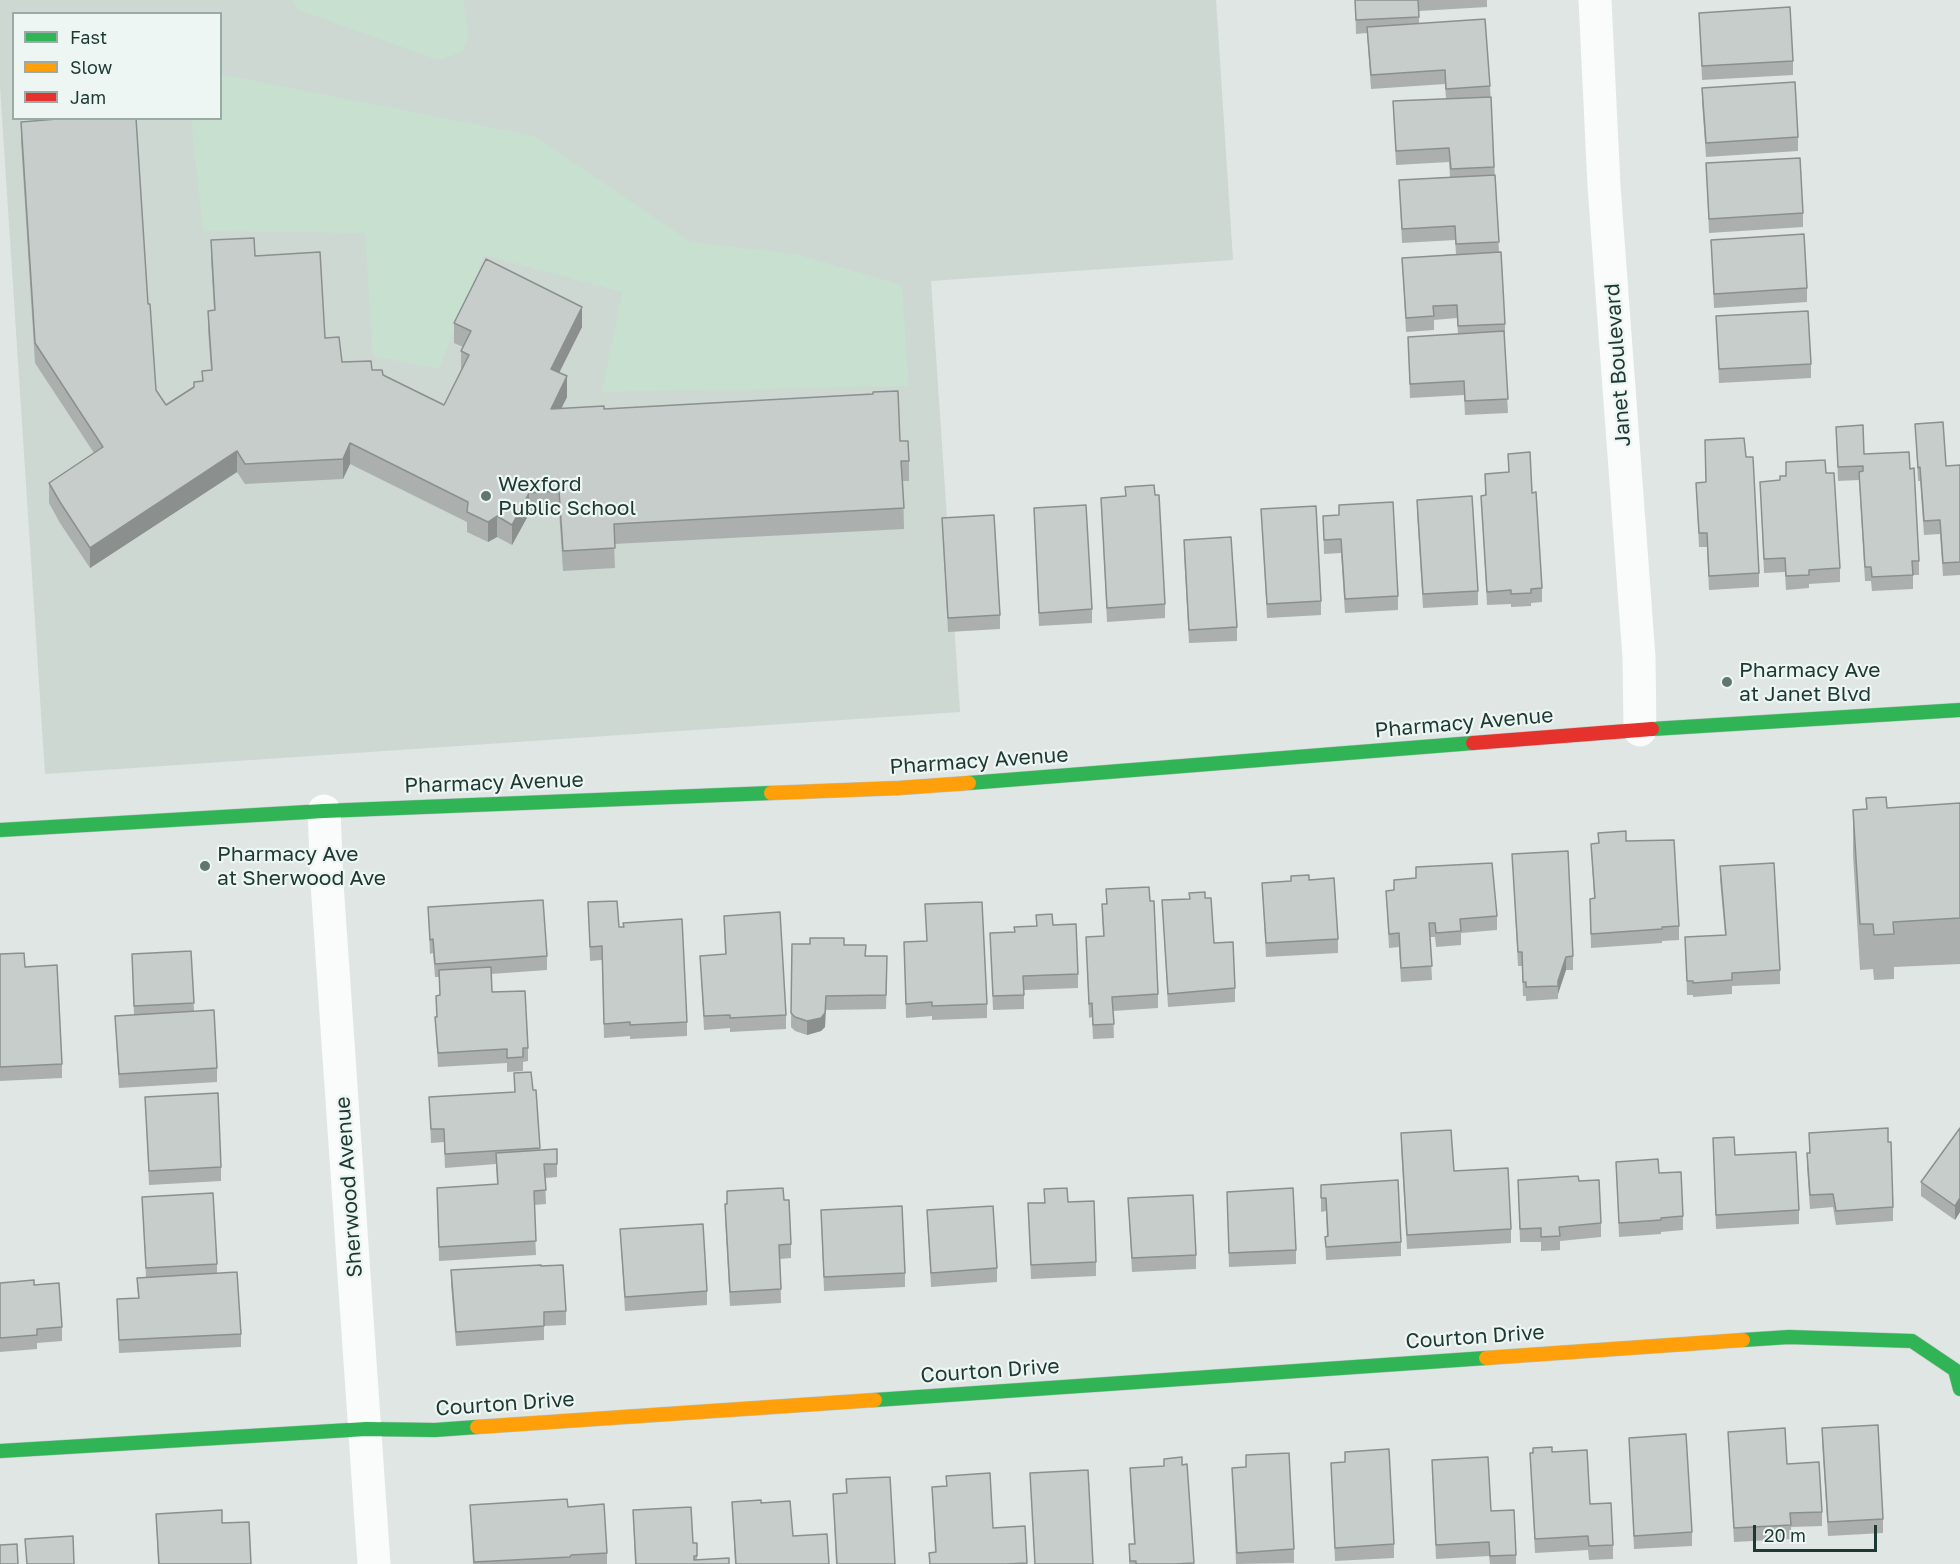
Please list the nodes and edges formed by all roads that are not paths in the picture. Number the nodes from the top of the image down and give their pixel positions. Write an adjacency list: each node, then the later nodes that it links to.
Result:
1 (1595, 0): 3 (street, Janet Boulevard)
2 (1960, 710): 3 (street, Pharmacy Avenue)
3 (1640, 730): 4 (street, Pharmacy Avenue)
4 (324, 811): 5 (street, Pharmacy Avenue); 7 (street, Sherwood Avenue)
5 (0, 830)
6 (1960, 1389): 7 (street, Courton Drive)
7 (366, 1430): 8 (street, Courton Drive); 9 (street, Sherwood Avenue)
8 (0, 1451)
9 (374, 1564)

